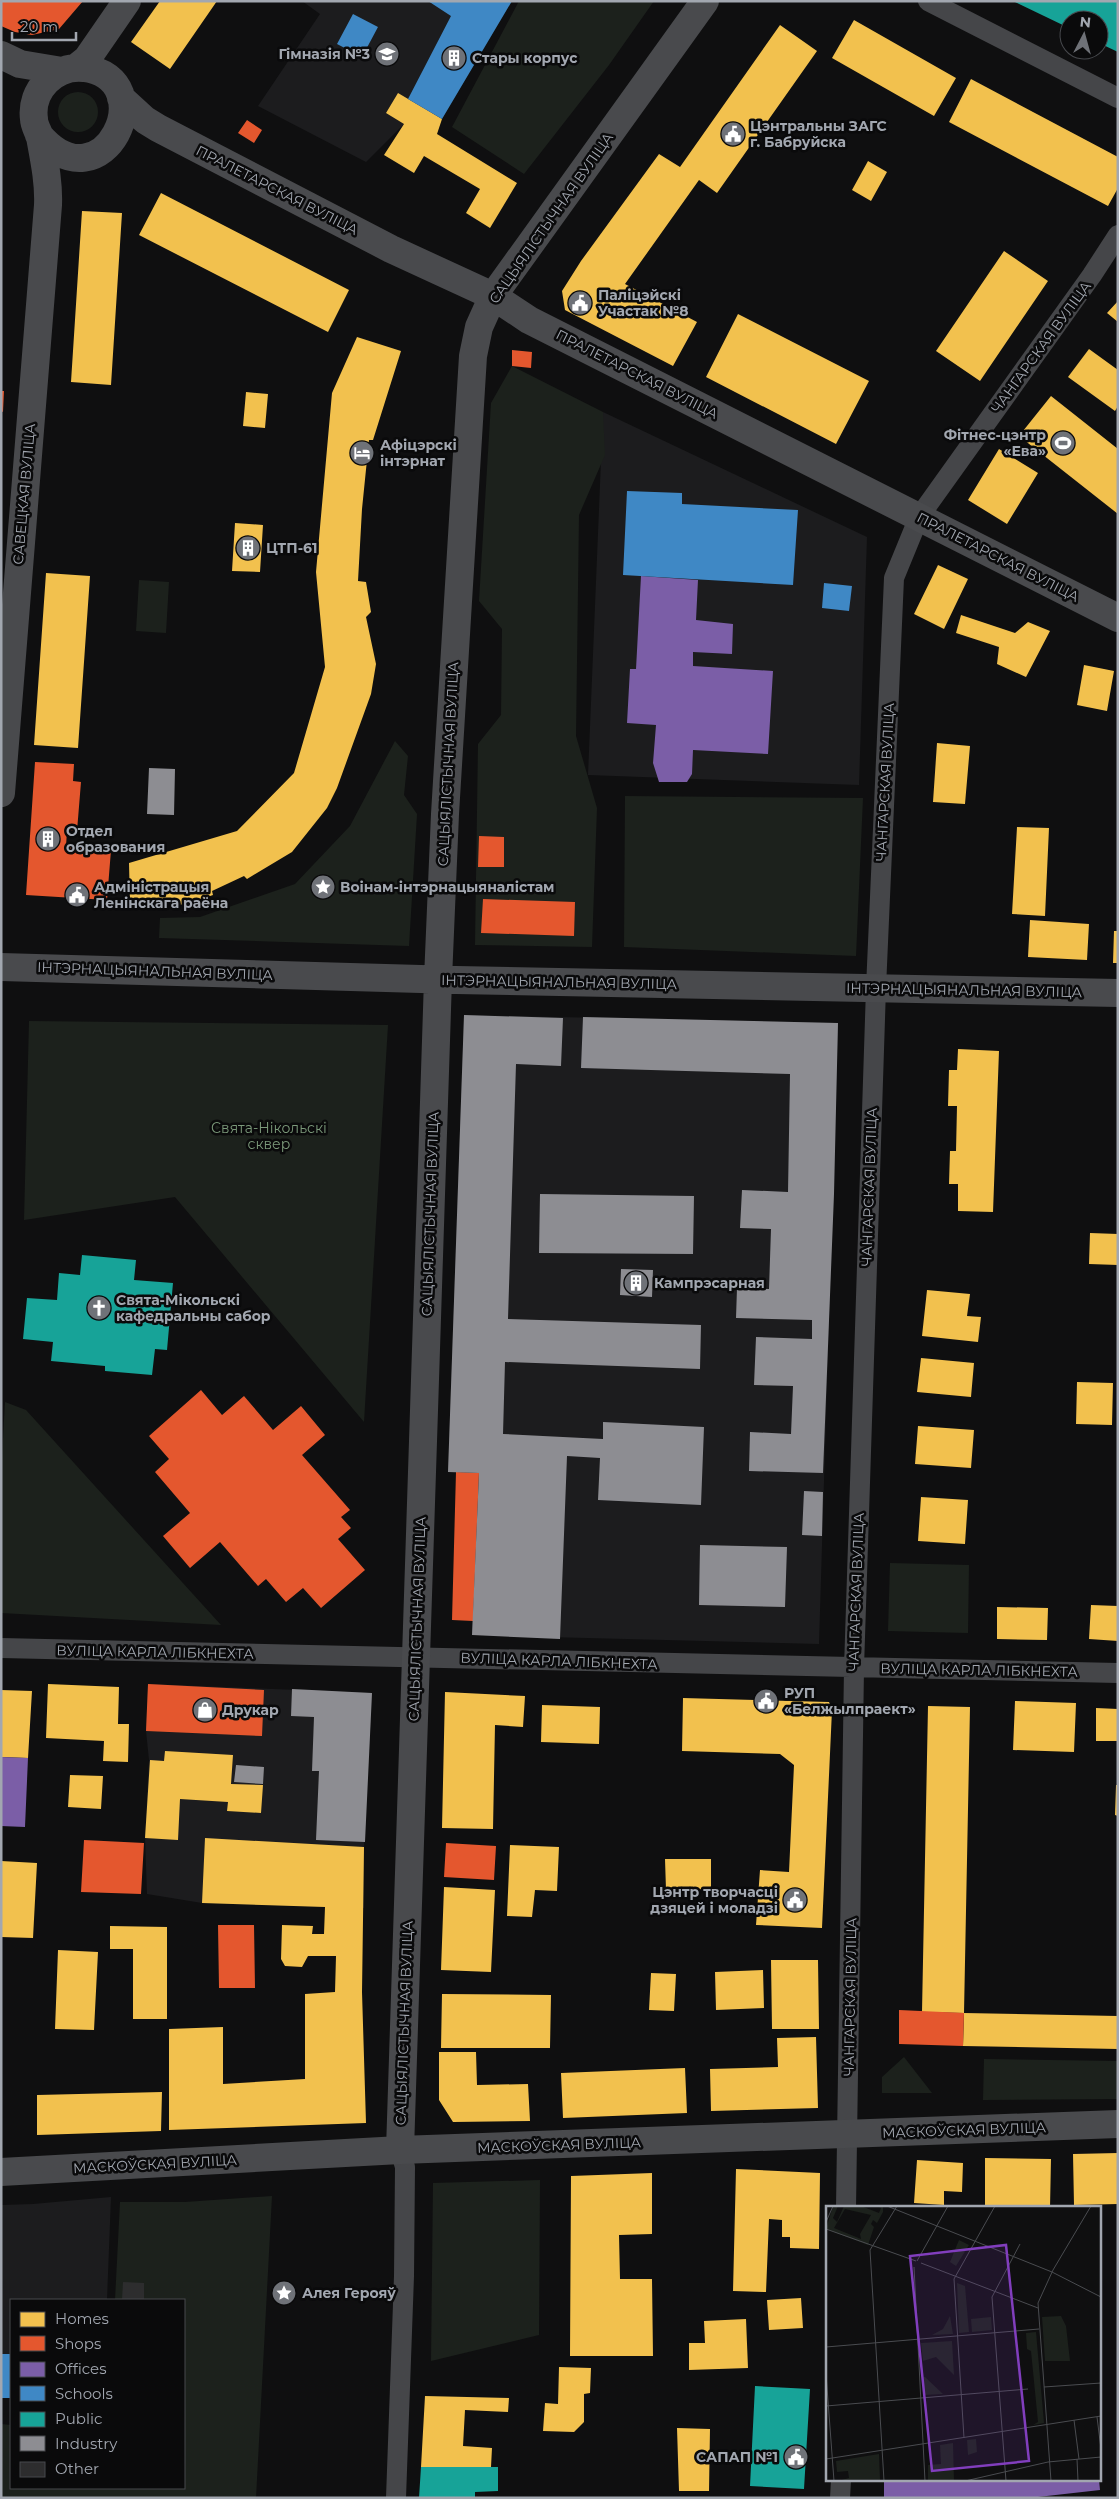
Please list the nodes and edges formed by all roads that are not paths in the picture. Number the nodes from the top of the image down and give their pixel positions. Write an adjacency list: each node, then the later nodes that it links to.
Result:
1 (127, 1): 4 (street)
2 (705, 1): 16 (street, САЦЫЯЛІСТЫЧНАЯ ВУЛІЦА)
3 (928, 1): 8 (street)
4 (102, 39): 6 (street); 7 (street)
5 (10, 60): 6 (street); 9 (street)
6 (69, 69): 7 (street); 9 (street)
7 (118, 91): 10 (street, ПРАЛЕТАРСКАЯ ВУЛІЦА); 12 (street)
8 (1118, 98)
9 (34, 105): 11 (street)
10 (158, 128): 12 (street); 16 (street, ПРАЛЕТАРСКАЯ ВУЛІЦА)
11 (39, 135): 13 (street); 14 (street, САВЕЦКАЯ ВУЛІЦА)
12 (115, 139): 13 (street)
13 (91, 156): 14 (street, САВЕЦКАЯ ВУЛІЦА)
14 (48, 196): 19 (street, САВЕЦКАЯ ВУЛІЦА)
15 (1118, 235): 17 (street, ЧАНГАРСКАЯ ВУЛІЦА)
16 (493, 296): 17 (street, ПРАЛЕТАРСКАЯ ВУЛІЦА); 21 (street, САЦЫЯЛІСТЫЧНАЯ ВУЛІЦА)
17 (918, 517): 18 (street, ПРАЛЕТАРСКАЯ ВУЛІЦА); 22 (street, ЧАНГАРСКАЯ ВУЛІЦА)
18 (1118, 618)
19 (1, 793)
20 (1, 967): 21 (street, ІНТЭРНАЦЫЯНАЛЬНАЯ ВУЛІЦА)
21 (438, 979): 22 (street, ІНТЭРНАЦЫЯНАЛЬНАЯ ВУЛІЦА); 25 (street, САЦЫЯЛІСТЫЧНАЯ ВУЛІЦА)
22 (876, 988): 23 (street, ІНТЭРНАЦЫЯНАЛЬНАЯ ВУЛІЦА); 26 (street, ЧАНГАРСКАЯ ВУЛІЦА)
23 (1118, 993)
24 (1, 1648): 25 (street, ВУЛІЦА КАРЛА ЛІБКНЕХТА)
25 (416, 1656): 26 (street, ВУЛІЦА КАРЛА ЛІБКНЕХТА); 30 (street, САЦЫЯЛІСТЫЧНАЯ ВУЛІЦА)
26 (854, 1668): 27 (street, ВУЛІЦА КАРЛА ЛІБКНЕХТА); 29 (street, ЧАНГАРСКАЯ ВУЛІЦА)
27 (1118, 1673)
28 (1118, 2124): 29 (street, МАСКОЎСКАЯ ВУЛІЦА)
29 (848, 2135): 30 (street, МАСКОЎСКАЯ ВУЛІЦА); 32 (street, ЧАНГАРСКАЯ ВУЛІЦА)
30 (400, 2150): 31 (street, МАСКОЎСКАЯ ВУЛІЦА); 34 (street, САЦЫЯЛІСТЫЧНАЯ ВУЛІЦА)
31 (1, 2172)
32 (846, 2206)
33 (841, 2482): 35 (street)
34 (396, 2498)
35 (840, 2498)

